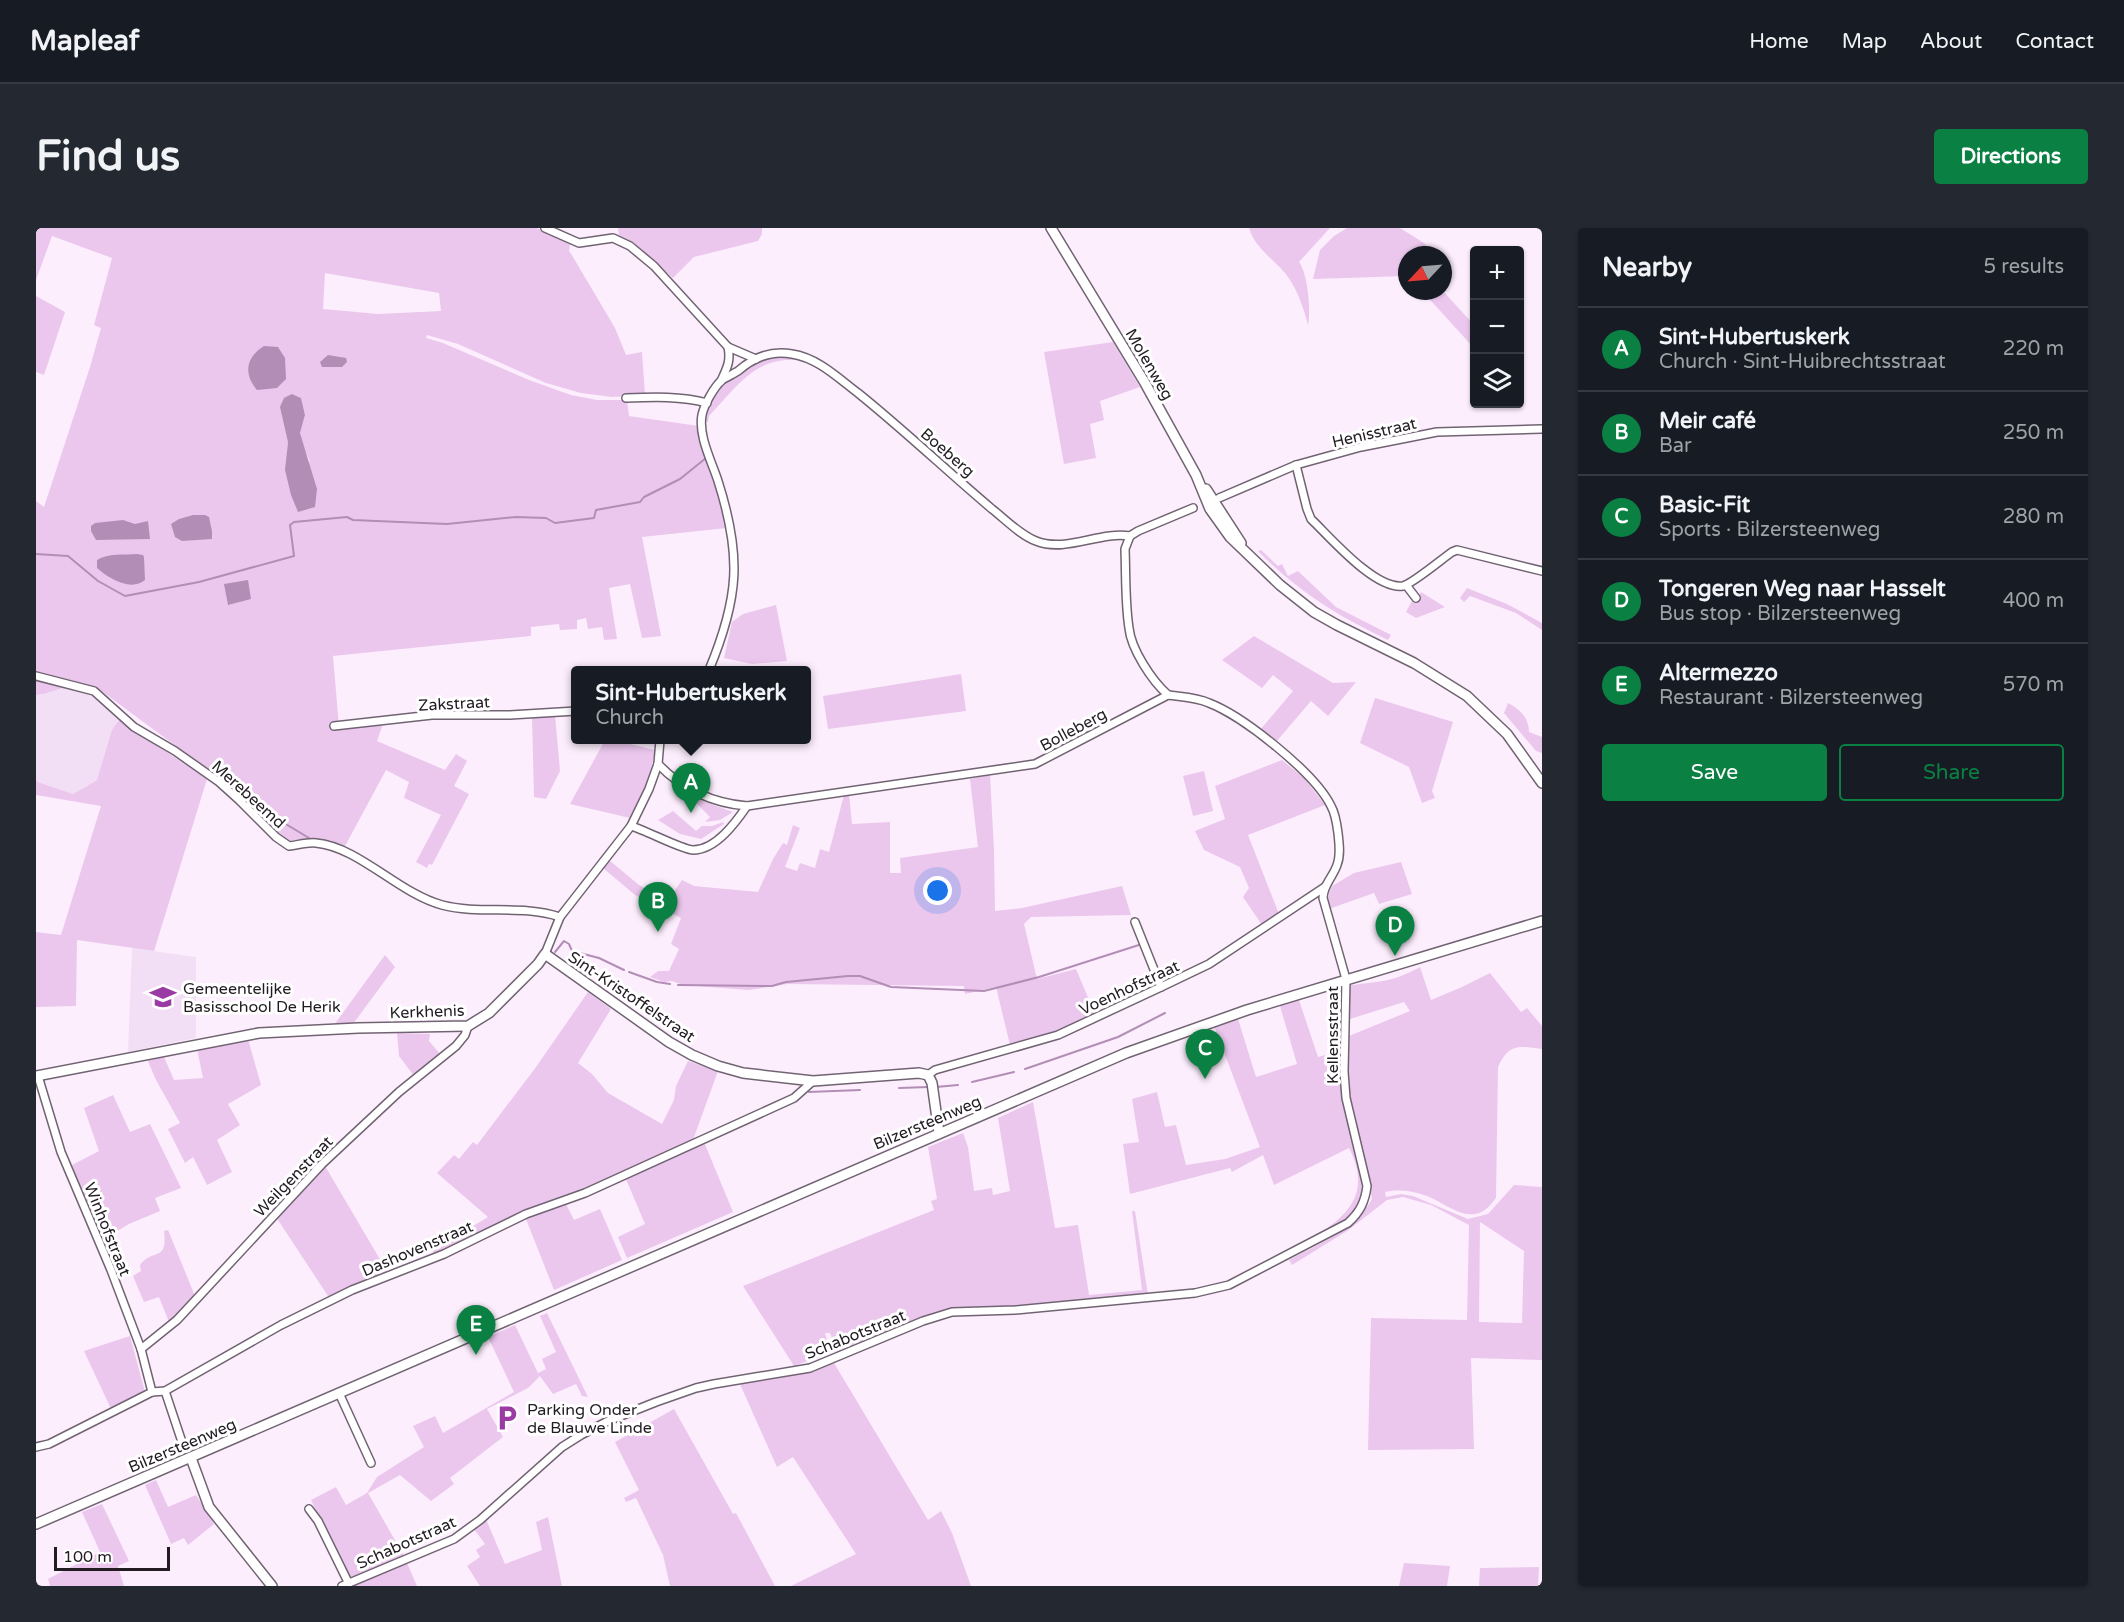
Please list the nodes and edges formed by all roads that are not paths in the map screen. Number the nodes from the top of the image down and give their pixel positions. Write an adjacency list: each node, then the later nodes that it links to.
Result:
1 (545, 228): 3 (street)
2 (1051, 228): 10 (main road, Molenweg)
3 (728, 347): 4 (street); 5 (street, Boeberg)
4 (756, 359): 5 (street, Boeberg); 13 (street, Boeberg)
5 (721, 381): 7 (street, Boeberg)
6 (626, 398): 7 (street)
7 (707, 403): 18 (street, Boeberg)
8 (1542, 429): 9 (street, Henisstraat)
9 (1296, 465): 11 (street, Henisstraat); 16 (street)
10 (1196, 475): 14 (main road); 14 (main road, Molenweg)
11 (1219, 498)
12 (1193, 508): 13 (street)
13 (1130, 536): 20 (street)
14 (1248, 553): 25 (main road)
15 (1542, 571): 16 (street)
16 (1406, 585): 17 (street)
17 (1416, 598)
18 (711, 666)
19 (36, 676): 29 (street, Merebeemd)
20 (1168, 695): 26 (street, Bolleberg); 28 (street)
21 (571, 711): 22 (street, Zakstraat)
22 (334, 726)
23 (660, 744): 24 (street, Kerkhenis)
24 (658, 764): 26 (street, Bolleberg); 27 (street, Kerkhenis)
25 (1542, 783)
26 (747, 806): 27 (street)
27 (631, 826): 29 (street, Kerkhenis)
28 (1325, 887): 33 (street, Kellensstraat); 34 (street, Voenhofstraat)
29 (560, 916): 32 (street, Kerkhenis)
30 (1542, 921): 33 (main road, Bilzersteenweg)
31 (1135, 922): 34 (street)
32 (545, 954): 35 (main road, Kerkhenis); 38 (main road, Sint-Kristoffelstraat)
33 (1346, 979): 39 (main road, Bilzersteenweg); 40 (street, Kellensstraat)
34 (1161, 987): 36 (street, Voenhofstraat)
35 (468, 1026): 37 (main road, Kerkhenis); 41 (street, Weilgenstraat)
36 (928, 1075): 38 (main road, Sint-Kristoffelstraat); 39 (main road)
37 (37, 1076): 41 (street, Winhofstraat)
38 (813, 1082): 42 (street, Dashovenstraat)
39 (939, 1133): 44 (main road, Bilzersteenweg)
40 (1366, 1196): 51 (street, Schabotstraat)
41 (141, 1349): 43 (street, Winhofstraat)
42 (165, 1390): 43 (street, Dashovenstraat); 45 (street)
43 (152, 1392): 46 (street, Dashovenstraat)
44 (339, 1393): 47 (main road, Bilzersteenweg); 48 (street)
45 (183, 1445)
46 (36, 1447)
47 (191, 1458): 50 (main road, Bilzersteenweg); 52 (main road)
48 (371, 1463)
49 (309, 1509): 51 (street)
50 (36, 1524)
51 (345, 1584)
52 (272, 1586)

